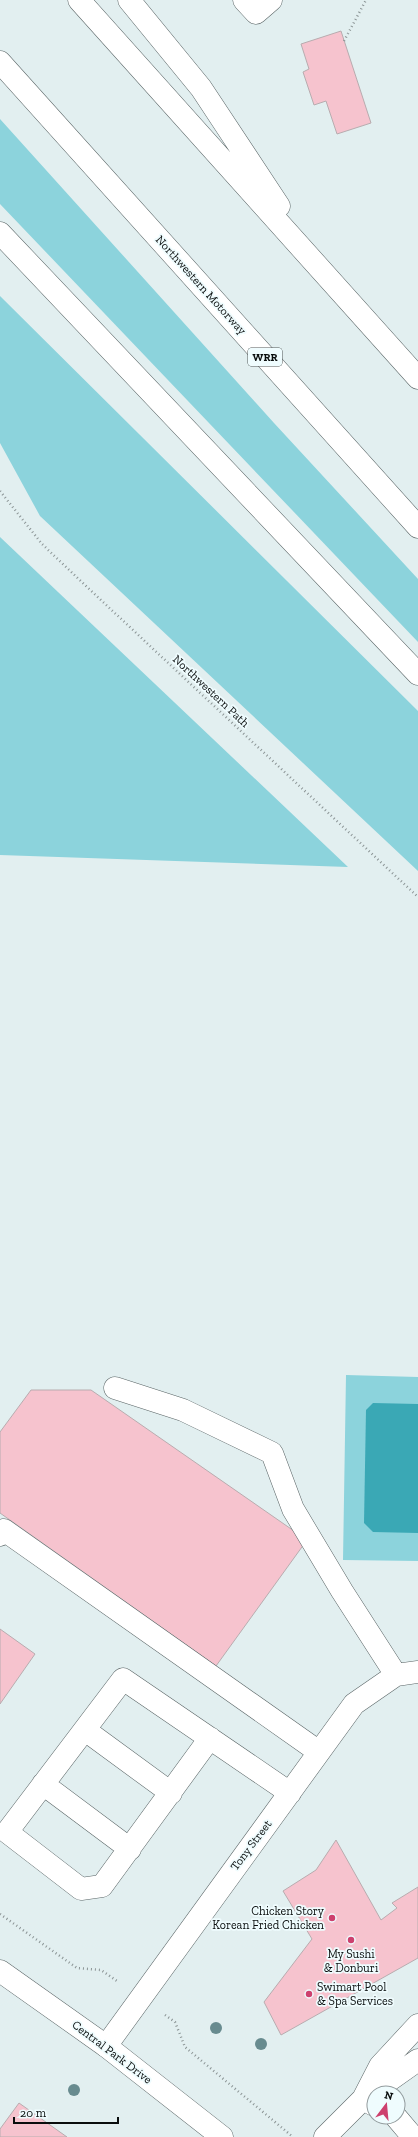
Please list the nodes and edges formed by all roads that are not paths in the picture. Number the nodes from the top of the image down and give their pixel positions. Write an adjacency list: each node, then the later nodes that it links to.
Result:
1 (79, 0): 7 (main road)
2 (129, 0): 7 (main road)
3 (244, 0): 4 (main road)
4 (271, 0)
5 (0, 62): 9 (main road, Northwestern Motorway / WRR)
6 (0, 233): 10 (main road)
7 (321, 270): 8 (main road)
8 (418, 378)
9 (418, 527)
10 (418, 674)
11 (115, 1388): 14 (main road)
12 (0, 1535): 17 (main road)
13 (418, 1672): 14 (main road, Tony Street)
14 (396, 1675): 17 (main road, Tony Street)
15 (85, 1730): 16 (main road); 18 (main road); 19 (main road)
16 (210, 1738): 19 (main road); 20 (main road)
17 (319, 1752): 20 (main road, Tony Street)
18 (43, 1784): 21 (main road); 22 (main road)
19 (171, 1793): 22 (main road)
20 (290, 1793): 25 (main road, Tony Street)
21 (3, 1831): 22 (main road)
22 (130, 1849)
23 (0, 1971): 25 (main road, Central Park Drive)
24 (418, 2025): 27 (main road)
25 (106, 2046): 31 (main road, Central Park Drive)
26 (418, 2060): 28 (main road)
27 (374, 2085)
28 (389, 2085)
29 (366, 2104): 32 (main road)
30 (403, 2125): 33 (main road)
31 (222, 2137)
32 (325, 2137)
33 (413, 2137)

